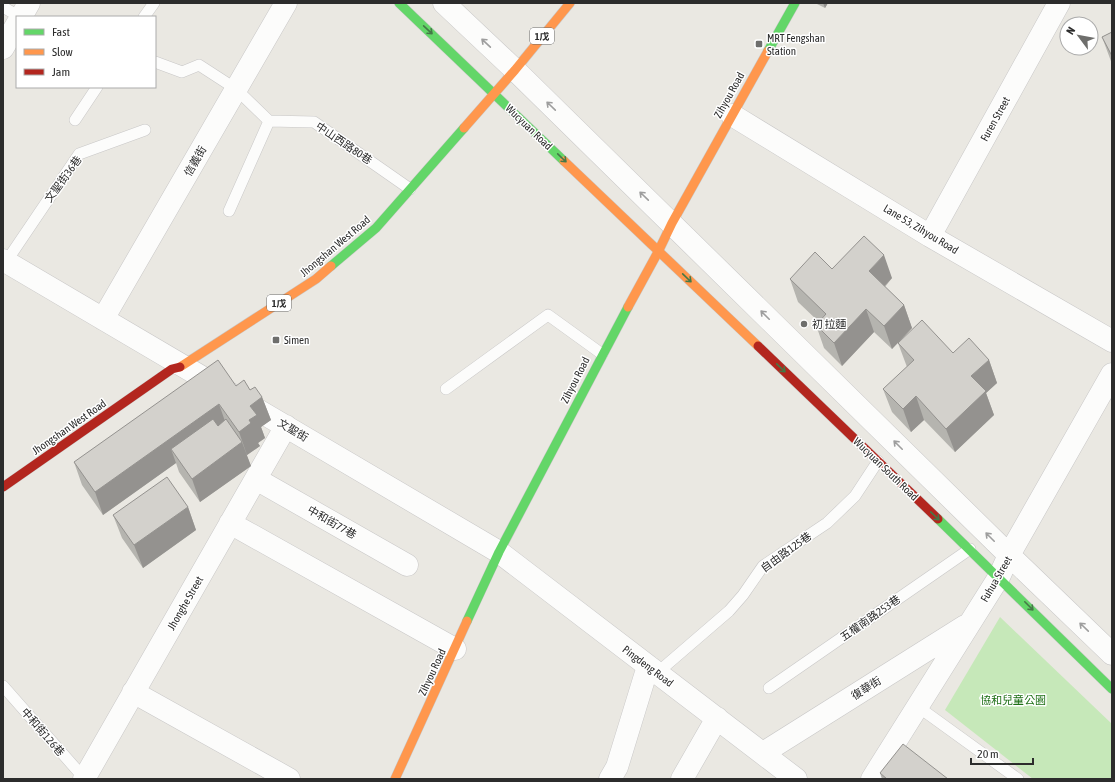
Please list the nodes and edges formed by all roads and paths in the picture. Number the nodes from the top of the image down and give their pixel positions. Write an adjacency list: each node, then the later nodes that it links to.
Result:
1 (29, 3): 11 (street)
2 (154, 3): 12 (lane)
3 (286, 3): 18 (street, 信義街)
4 (399, 3): 19 (street, Wucyuan Road, one-way to 19)
5 (444, 3): 16 (street, one-way to 5)
6 (570, 3): 16 (street, Jhongshan West Road / 1戊)
7 (795, 3): 20 (street, Zihyou Road)
8 (1059, 3): 27 (street, Furen Street)
9 (3, 7): 10 (lane)
10 (19, 16)
11 (22, 16)
12 (145, 16)
13 (16, 26): 14 (street)
14 (3, 48)
15 (156, 62): 18 (lane)
16 (514, 70): 19 (street, Jhongshan West Road / 1戊); 26 (street, one-way to 16)
17 (96, 88): 21 (lane)
18 (236, 89): 22 (lane); 30 (street, 信義街)
19 (494, 92): 24 (street, Jhongshan West Road / 1戊); 28 (street, Wucyuan Road, one-way to 28)
20 (732, 115): 26 (street, Zihyou Road); 27 (street, Lane 53, Zihyou Road)
21 (75, 120)
22 (269, 121): 24 (lane, 中山西路80巷); 25 (lane)
23 (145, 130): 29 (lane, 文聖街36巷)
24 (410, 188): 33 (street, Jhongshan West Road / 1戊)
25 (229, 211)
26 (672, 224): 28 (street, Zihyou Road); 43 (street, one-way to 26)
27 (930, 236): 31 (street, Lane 53, Zihyou Road)
28 (658, 252): 32 (street, Zihyou Road); 37 (street, Wucyuan South Road, one-way to 37)
29 (4, 261): 30 (street, 文聖街)
30 (103, 319): 33 (street, 文聖街)
31 (1112, 341)
32 (602, 354): 35 (lane); 42 (street, Zihyou Road)
33 (183, 366): 36 (street, 文聖街); 39 (street, Jhongshan West Road / 1戊)
34 (1112, 374): 43 (street, Fuhua Street)
35 (446, 389)
36 (286, 426): 38 (street, Jhonghe Street); 42 (street, 文聖街)
37 (878, 461): 41 (street, Wucyuan South Road, one-way to 41); 49 (lane, 自由路125巷)
38 (256, 479): 40 (street, Jhonghe Street); 44 (street, 中和街77巷)
39 (3, 487)
40 (230, 523): 47 (street); 53 (street, Jhonghe Street)
41 (970, 549): 45 (street, Wucyuan South Road); 51 (lane, 五權南路253巷)
42 (499, 552): 47 (street, Zihyou Road); 49 (street, Pingdeng Road)
43 (1009, 555): 45 (street, Fuhua Street); 48 (street, one-way to 43)
44 (408, 565)
45 (999, 577): 46 (street, Fuhua Street); 52 (street, Wucyuan South Road, one-way to 52)
46 (969, 623): 54 (street, Fuhua Street); 56 (street, 復華街)
47 (455, 649): 59 (street, Zihyou Road)
48 (1112, 654)
49 (652, 669): 55 (street, Pingdeng Road); 60 (street)
50 (3, 686): 57 (lane, 中和街126巷)
51 (769, 688)
52 (1112, 689)
53 (133, 692): 57 (street, Jhonghe Street); 58 (street)
54 (917, 706): 63 (street, Fuhua Street); 64 (lane)
55 (717, 718): 56 (street, Pingdeng Road); 61 (street)
56 (762, 753): 62 (street, Pingdeng Road)
57 (84, 779)
58 (290, 779)
59 (395, 779)
60 (610, 779)
61 (682, 779)
62 (796, 779)
63 (872, 779)
64 (1018, 779)

